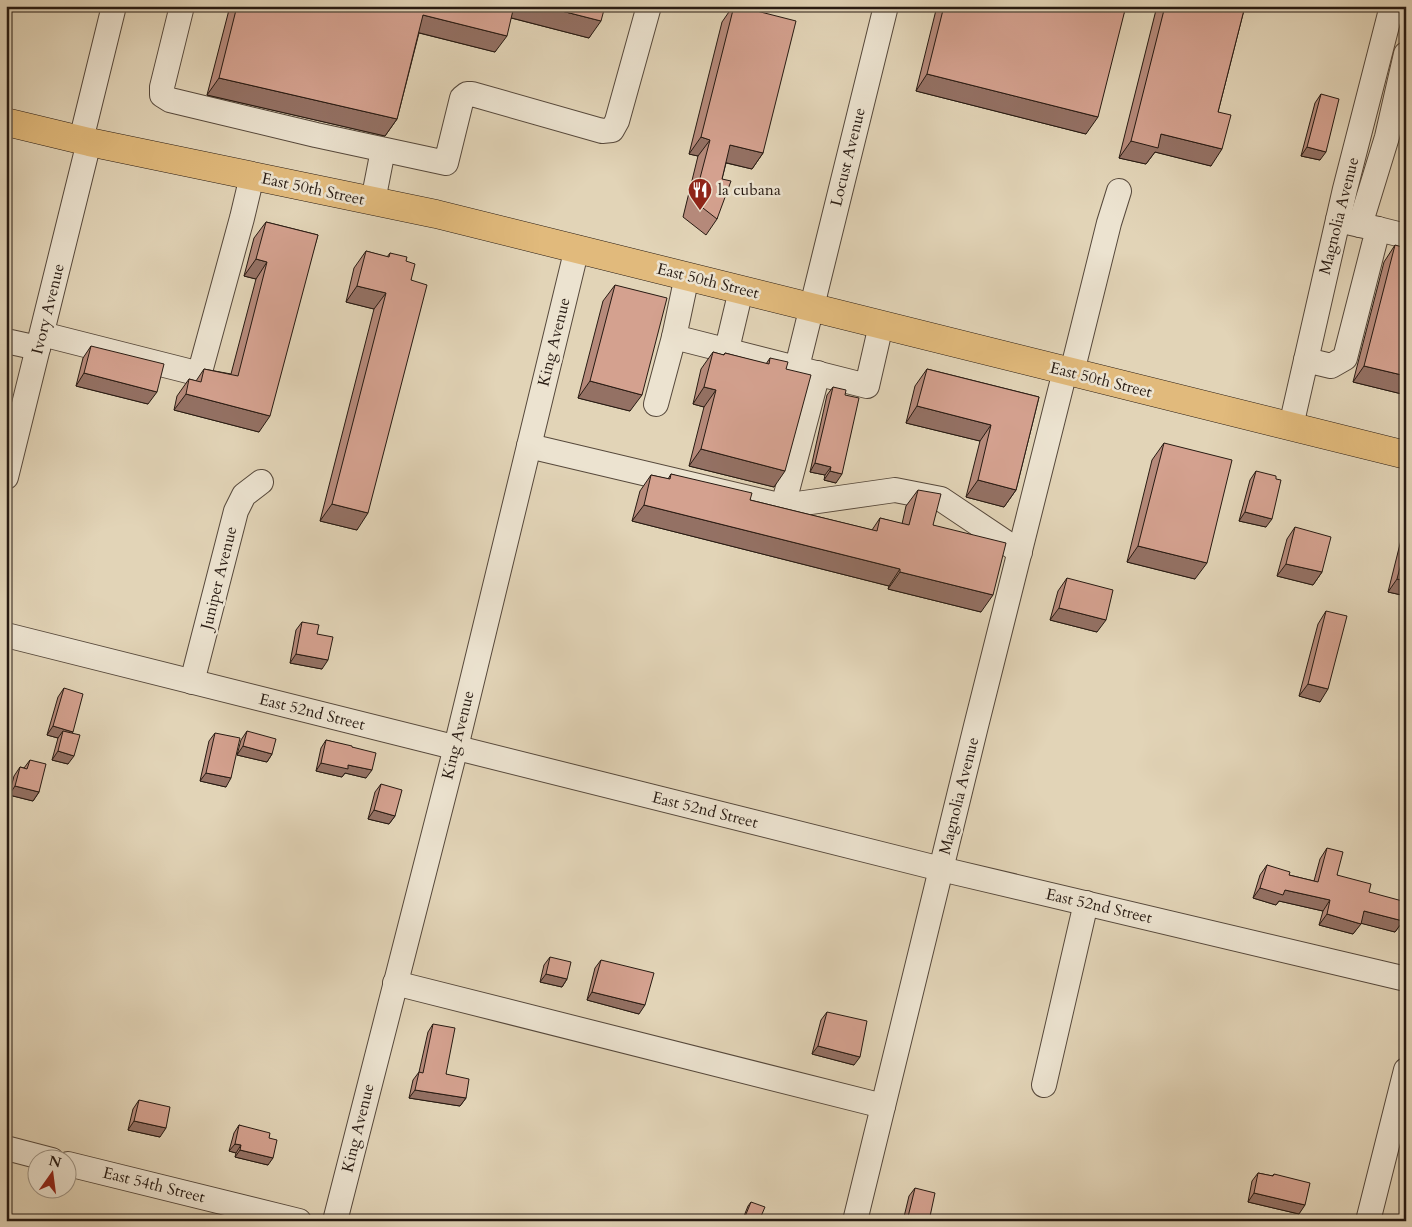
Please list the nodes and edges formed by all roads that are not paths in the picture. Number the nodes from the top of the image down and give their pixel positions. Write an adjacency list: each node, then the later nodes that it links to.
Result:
1 (114, 6): 8 (street, Ivory Avenue)
2 (182, 6): 9 (street)
3 (649, 6): 9 (street)
4 (1392, 6): 13 (street, Magnolia Avenue)
5 (884, 7): 18 (street, Locust Avenue)
6 (1406, 54): 13 (street)
7 (6, 122): 8 (main road, East 50th Street)
8 (85, 141): 10 (main road, East 50th Street); 22 (street, Ivory Avenue)
9 (383, 150): 12 (street)
10 (252, 176): 12 (main road, East 50th Street); 22 (street)
11 (1119, 191): 26 (street, Magnolia Avenue)
12 (373, 201): 15 (main road, East 50th Street)
13 (1358, 224): 14 (street); 24 (street, Magnolia Avenue); 24 (street)
14 (1406, 236)
15 (576, 248): 16 (main road, East 50th Street); 30 (street, King Avenue)
16 (687, 276): 17 (main road, East 50th Street); 20 (street)
17 (741, 290): 18 (main road, East 50th Street); 23 (street)
18 (811, 308): 19 (main road, East 50th Street); 25 (street, Locust Avenue)
19 (881, 325): 25 (street); 26 (main road, East 50th Street)
20 (674, 337): 23 (street); 27 (street)
21 (6, 341): 22 (street)
22 (40, 341): 28 (street, Ivory Avenue)
23 (726, 349): 25 (street)
24 (1306, 360): 29 (street, Magnolia Avenue)
25 (808, 370): 34 (street, Locust Avenue)
26 (1069, 372): 29 (main road, East 50th Street); 35 (street, Magnolia Avenue)
27 (656, 404)
28 (15, 407): 32 (street, Ivory Avenue)
29 (1290, 426): 31 (main road, East 50th Street)
30 (528, 446): 34 (street); 38 (street, King Avenue)
31 (1406, 455)
32 (6, 477)
33 (260, 482): 37 (street, Juniper Avenue)
34 (783, 506): 35 (street)
35 (1020, 552): 39 (street, Magnolia Avenue)
36 (6, 635): 37 (street, East 52nd Street)
37 (192, 682): 38 (street, East 52nd Street)
38 (456, 747): 39 (street, East 52nd Street); 42 (street, King Avenue)
39 (941, 869): 40 (street, East 52nd Street); 45 (street, Magnolia Avenue)
40 (1086, 903): 41 (street, East 52nd Street); 44 (street)
41 (1406, 979)
42 (395, 983): 45 (street); 50 (street, King Avenue)
43 (1406, 1070): 52 (street)
44 (1044, 1085)
45 (883, 1106): 51 (street, Magnolia Avenue)
46 (6, 1148): 47 (street)
47 (28, 1154)
48 (78, 1166): 49 (street, East 54th Street)
49 (299, 1221)
50 (335, 1221)
51 (855, 1221)
52 (1368, 1221)

